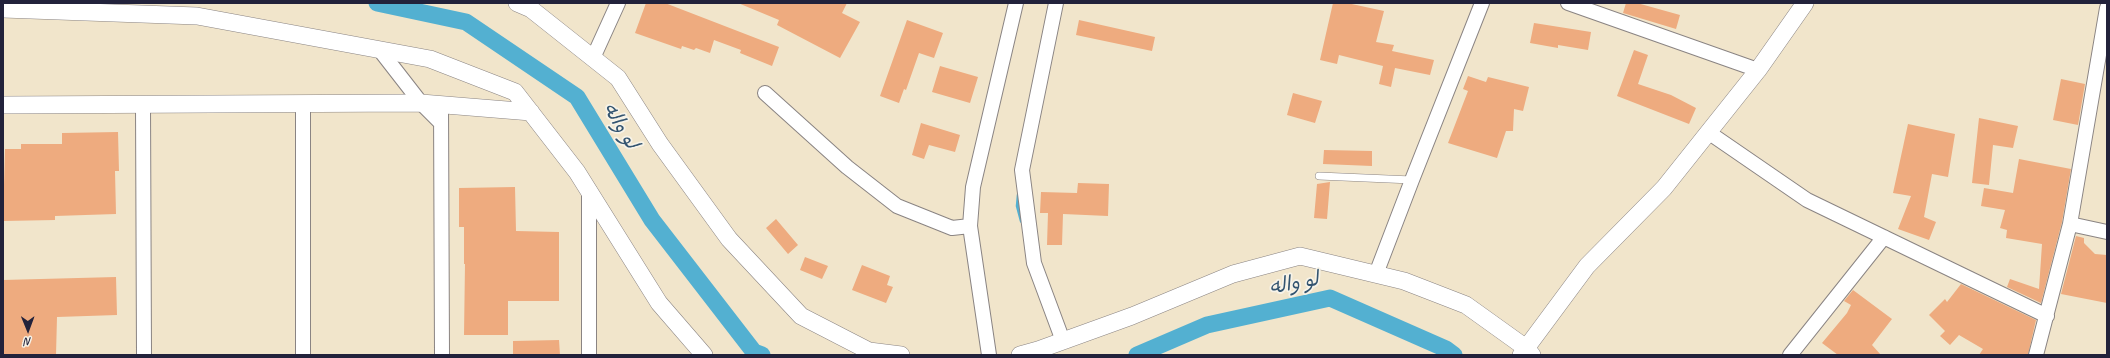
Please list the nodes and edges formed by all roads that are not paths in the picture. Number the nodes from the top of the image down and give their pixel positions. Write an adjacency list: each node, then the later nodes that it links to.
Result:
1 (517, 3): 12 (street)
2 (618, 3): 12 (street)
3 (1016, 3): 27 (street)
4 (1056, 3): 32 (street)
5 (1482, 3): 24 (street)
6 (1568, 3): 13 (street)
7 (1805, 3): 13 (street)
8 (2107, 8): 10 (street)
9 (3, 9): 11 (street)
10 (2105, 35): 26 (street)
11 (379, 49): 15 (street); 20 (street)
12 (593, 58): 39 (street)
13 (1758, 70): 22 (street)
14 (765, 93): 27 (street)
15 (422, 103): 16 (street); 17 (street); 21 (street)
16 (303, 104): 19 (street); 35 (street)
17 (441, 104): 20 (street); 21 (street)
18 (3, 105): 19 (street)
19 (143, 105): 34 (street)
20 (531, 112): 25 (street)
21 (441, 123): 36 (street)
22 (1708, 132): 29 (street); 33 (street)
23 (1319, 176): 24 (lane)
24 (1412, 180): 30 (street)
25 (589, 190): 37 (street); 38 (street)
26 (2070, 224): 28 (street); 31 (street)
27 (970, 226): 40 (street)
28 (2107, 232)
29 (1884, 237): 31 (street); 42 (street)
30 (1376, 274): 32 (street); 33 (street)
31 (2046, 316): 43 (street)
32 (1063, 341): 41 (street)
33 (1526, 353)
34 (144, 355)
35 (303, 355)
36 (442, 355)
37 (589, 355)
38 (704, 355)
39 (901, 355)
40 (989, 355)
41 (1020, 355)
42 (1790, 355)
43 (2036, 355)

